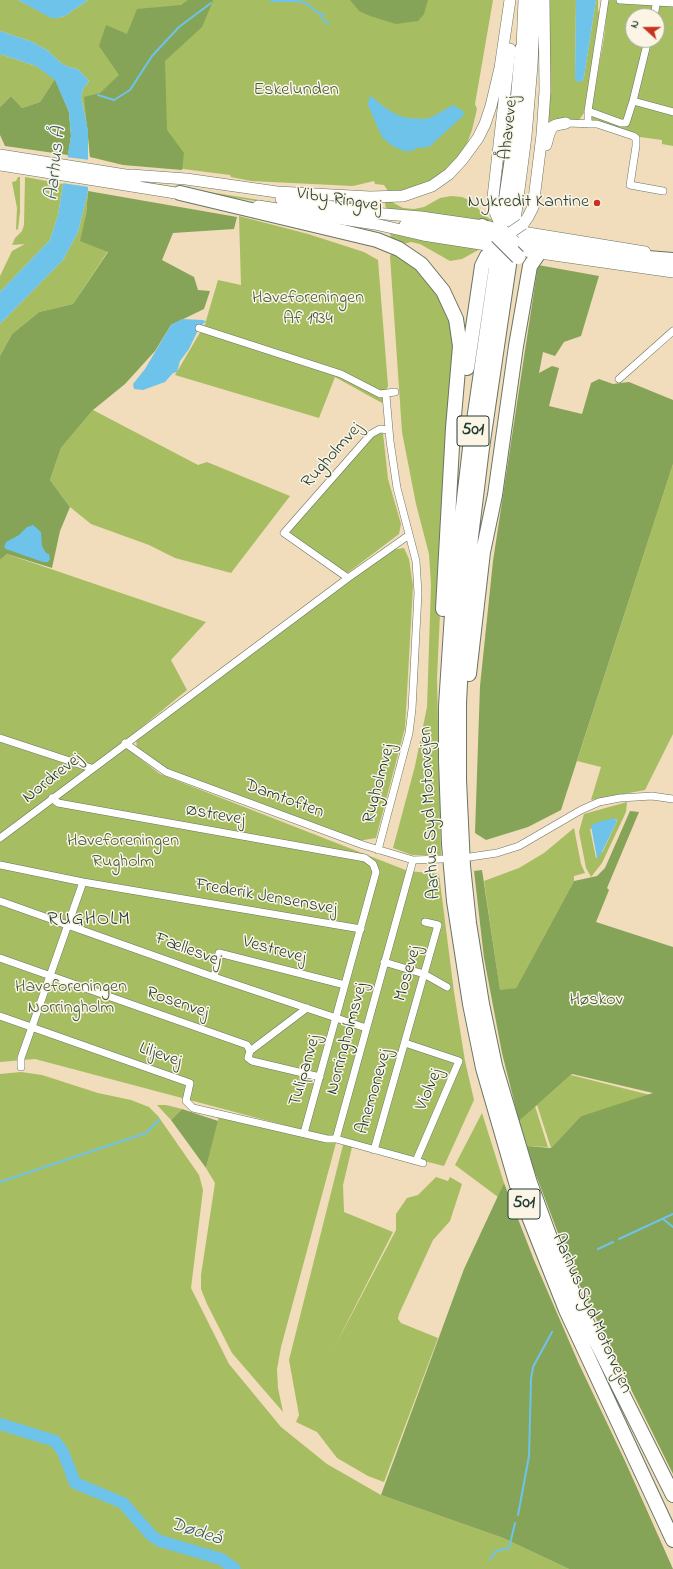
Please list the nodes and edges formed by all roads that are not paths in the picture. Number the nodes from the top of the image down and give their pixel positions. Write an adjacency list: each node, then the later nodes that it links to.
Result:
1 (510, 0): 21 (main road)
2 (513, 0): 29 (main road)
3 (524, 0): 11 (main road)
4 (535, 0): 29 (main road, Åhavevej)
5 (544, 0): 22 (main road)
6 (605, 0): 13 (street)
7 (620, 0): 8 (street)
8 (657, 1): 9 (street)
9 (673, 3)
10 (646, 48): 12 (street)
11 (522, 49): 47 (highway, Aarhus Syd Motorvejen / 501)
12 (633, 101): 13 (street); 14 (street)
13 (588, 111): 16 (street)
14 (673, 112)
15 (570, 123): 16 (street); 22 (main road)
16 (588, 124): 23 (street)
17 (0, 155): 19 (main road, Viby Ringvej)
18 (0, 165): 19 (main road, Viby Ringvej)
19 (64, 170): 20 (main road, Viby Ringvej)
20 (91, 174): 21 (main road, Viby Ringvej); 24 (main road, Viby Ringvej)
21 (131, 176): 26 (main road, Viby Ringvej)
22 (536, 183): 25 (main road)
23 (663, 191)
24 (180, 194): 26 (main road, Viby Ringvej); 39 (highway)
25 (530, 214): 28 (main road); 29 (main road)
26 (374, 219): 27 (main road, Viby Ringvej)
27 (389, 222): 29 (main road, Viby Ringvej); 29 (main road, Viby Ringvej)
28 (561, 238): 29 (main road, Viby Ringvej); 30 (main road, Viby Ringvej)
29 (508, 240): 30 (highway); 31 (main road, Viby Ringvej); 34 (highway); 34 (highway); 39 (highway); 47 (highway, Aarhus Syd Motorvejen / 501)
30 (673, 259)
31 (673, 272)
32 (200, 328): 37 (street)
33 (673, 331): 35 (street)
34 (516, 346): 47 (highway)
35 (619, 379)
36 (395, 392): 37 (street)
37 (386, 395): 38 (street)
38 (388, 430): 40 (street, Rugholmvej); 41 (street, Rugholmvej)
39 (448, 523): 47 (highway)
40 (409, 536): 41 (street); 49 (street, Rugholmvej)
41 (348, 578): 43 (street)
42 (0, 738): 44 (street)
43 (125, 743): 44 (street, Nordrevej); 49 (street, Damtoften)
44 (91, 768): 45 (street, Nordrevej)
45 (52, 798): 48 (street, Nordrevej); 53 (street, Østrevej)
46 (673, 799): 50 (street)
47 (454, 814): 79 (highway, Aarhus Syd Motorvejen / 501); 80 (highway, Aarhus Syd Motorvejen / 501)
48 (0, 838)
49 (378, 850): 52 (street, Damtoften)
50 (470, 857)
51 (442, 859): 52 (street, Damtoften)
52 (413, 860): 61 (street, Norringholmsvej)
53 (374, 864): 59 (street, Tulipanvej)
54 (0, 865): 55 (street, Frederik Jensensvej)
55 (83, 882): 58 (street); 59 (street, Frederik Jensensvej)
56 (0, 901): 58 (street, Fællesvej)
57 (425, 922): 62 (street, Mosevej)
58 (69, 925): 63 (street); 64 (street, Fællesvej)
59 (361, 929): 65 (street, Tulipanvej)
60 (0, 958): 63 (street, Rosenvej)
61 (384, 962): 62 (street); 71 (street, Norringholmsvej)
62 (424, 974): 66 (street); 72 (street, Mosevej)
63 (51, 976): 70 (street); 73 (street, Rosenvej)
64 (214, 977): 65 (street, Vestrevej); 67 (street, Fællesvej)
65 (345, 985): 69 (street, Tulipanvej)
66 (447, 987)
67 (307, 1008): 69 (street, Fællesvej); 73 (street)
68 (0, 1016): 70 (street, Liljevej)
69 (337, 1018): 71 (street, Fællesvej); 75 (street, Tulipanvej)
70 (33, 1028): 74 (street); 76 (street, Liljevej)
71 (366, 1028): 77 (street, Norringholmsvej)
72 (405, 1043): 78 (street, Anemonevej); 78 (street, Violvej)
73 (249, 1055): 75 (street, Rosenvej)
74 (21, 1067)
75 (320, 1077): 76 (street, Tulipanvej)
76 (304, 1133): 77 (street, Liljevej)
77 (336, 1139): 78 (street)
78 (374, 1150)
79 (673, 1495)
80 (673, 1540)

